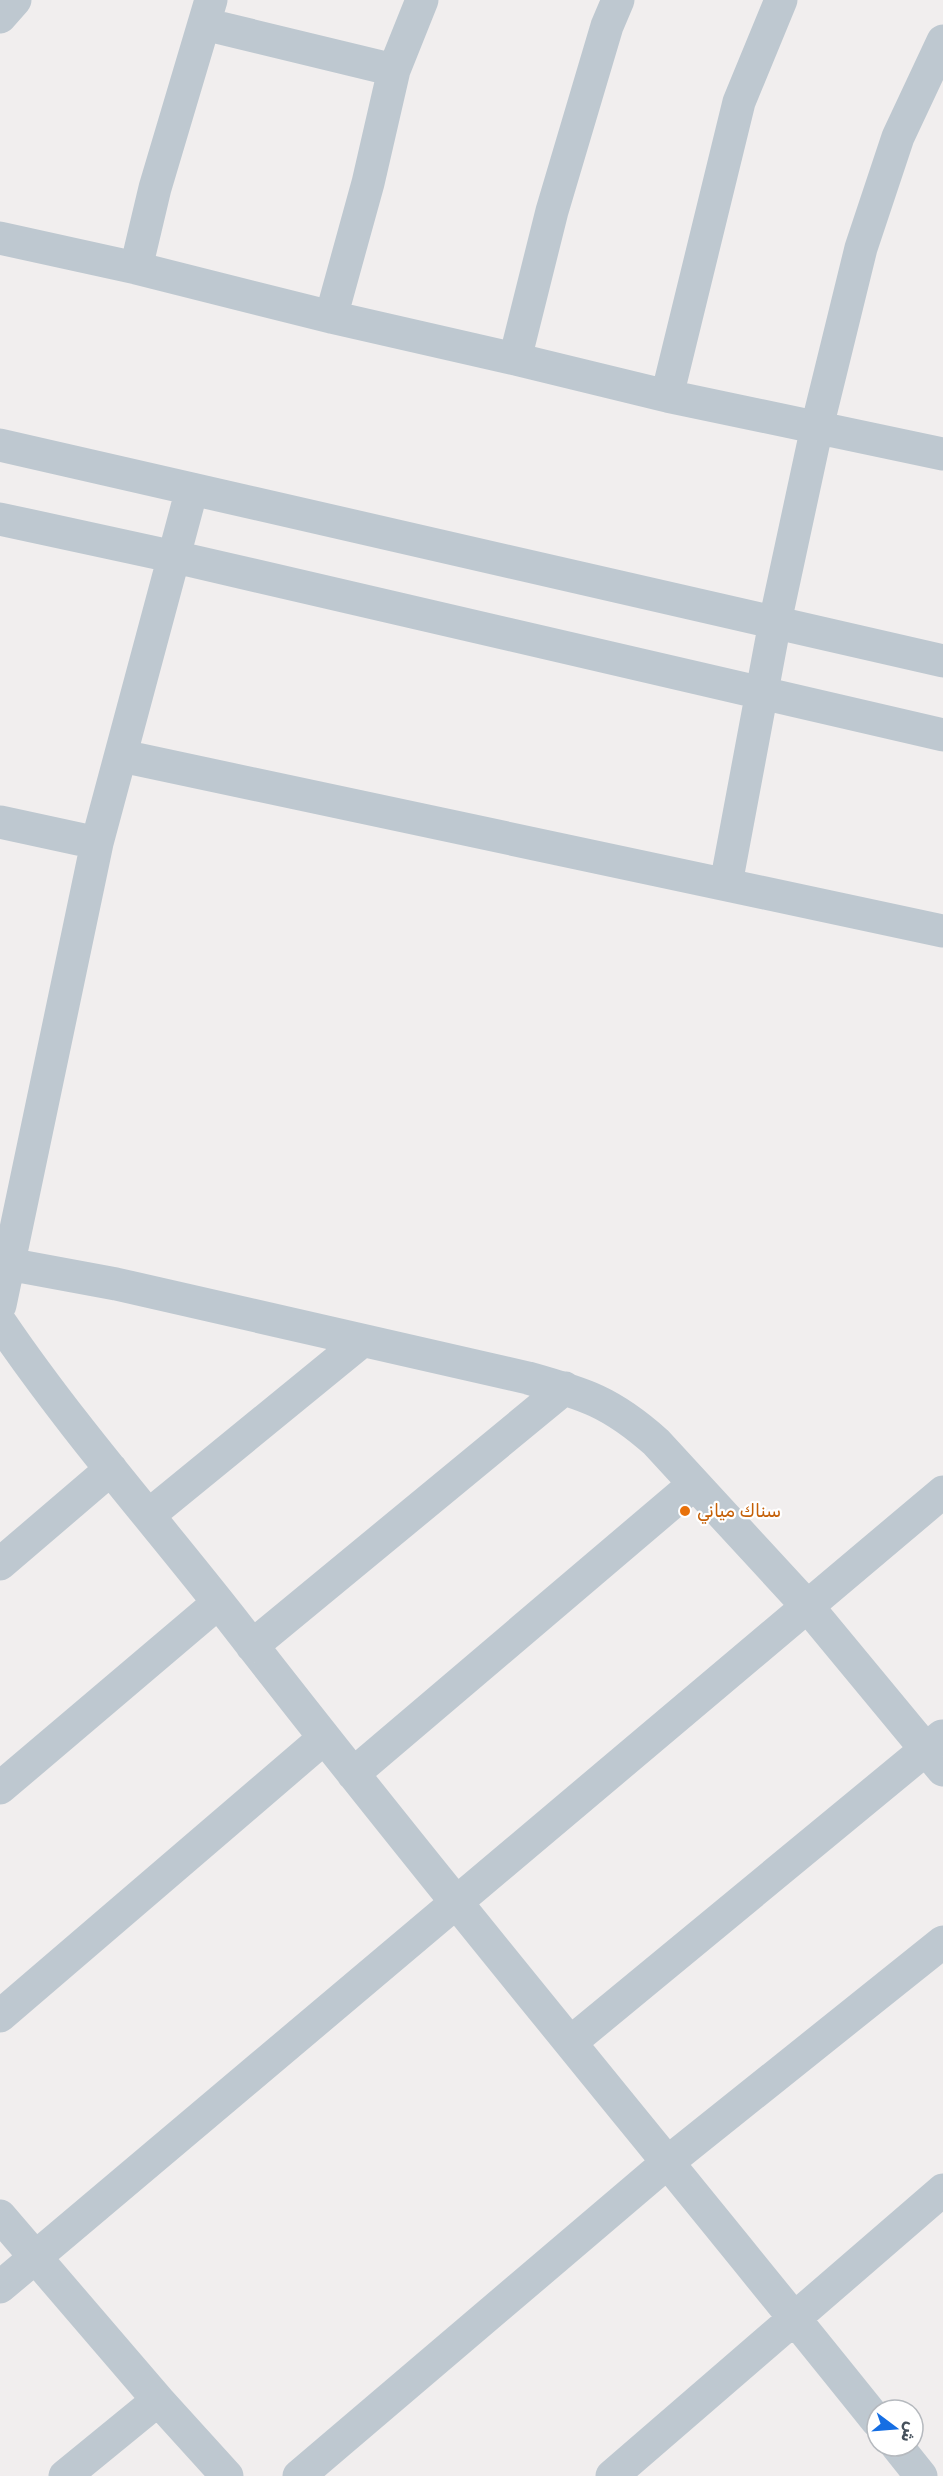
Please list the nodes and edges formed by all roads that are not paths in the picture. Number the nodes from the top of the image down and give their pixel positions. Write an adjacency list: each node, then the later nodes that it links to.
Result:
1 (15, 0): 6 (street)
2 (422, 0): 8 (street)
3 (618, 0): 12 (street)
4 (781, 0): 13 (street)
5 (207, 12): 8 (street); 10 (street)
6 (0, 17)
7 (943, 40): 14 (street)
8 (394, 70): 11 (street)
9 (0, 238): 10 (street)
10 (136, 268): 11 (street)
11 (331, 317): 12 (street)
12 (514, 359): 13 (street)
13 (667, 396): 14 (street)
14 (817, 427): 16 (street); 20 (street)
15 (0, 444): 17 (street)
16 (943, 454)
17 (192, 489): 19 (street); 20 (street)
18 (0, 519): 19 (street)
19 (175, 557): 22 (street); 24 (street)
20 (775, 622): 21 (street); 22 (street)
21 (943, 661)
22 (761, 693): 23 (street); 27 (street)
23 (943, 735)
24 (122, 756): 26 (street); 27 (street)
25 (0, 822): 26 (street)
26 (97, 843): 29 (street)
27 (726, 884): 28 (street)
28 (943, 931)
29 (8, 1264): 30 (street); 32 (street)
30 (0, 1305)
31 (0, 1322): 34 (street)
32 (362, 1341): 33 (street); 37 (street)
33 (565, 1388): 35 (street); 41 (street)
34 (111, 1469): 37 (street); 38 (street)
35 (693, 1485): 40 (street); 44 (street)
36 (943, 1492): 40 (street)
37 (149, 1515): 39 (street)
38 (0, 1564)
39 (218, 1603): 41 (street); 45 (street)
40 (808, 1607): 43 (street); 46 (street)
41 (252, 1646): 42 (street)
42 (323, 1739): 44 (street); 48 (street)
43 (937, 1751): 49 (street)
44 (353, 1774): 46 (street)
45 (0, 1788)
46 (458, 1902): 49 (street); 53 (street)
47 (943, 1942): 50 (street)
48 (0, 2016)
49 (571, 2042): 50 (street)
50 (668, 2162): 55 (street); 61 (street)
51 (943, 2190): 55 (street)
52 (0, 2216): 53 (street)
53 (35, 2259): 54 (street); 56 (street)
54 (0, 2287)
55 (794, 2317): 57 (street); 62 (street)
56 (158, 2400): 59 (street); 60 (street)
57 (865, 2406)
58 (907, 2458): 63 (street)
59 (65, 2476)
60 (227, 2476)
61 (299, 2476)
62 (612, 2476)
63 (921, 2476)

